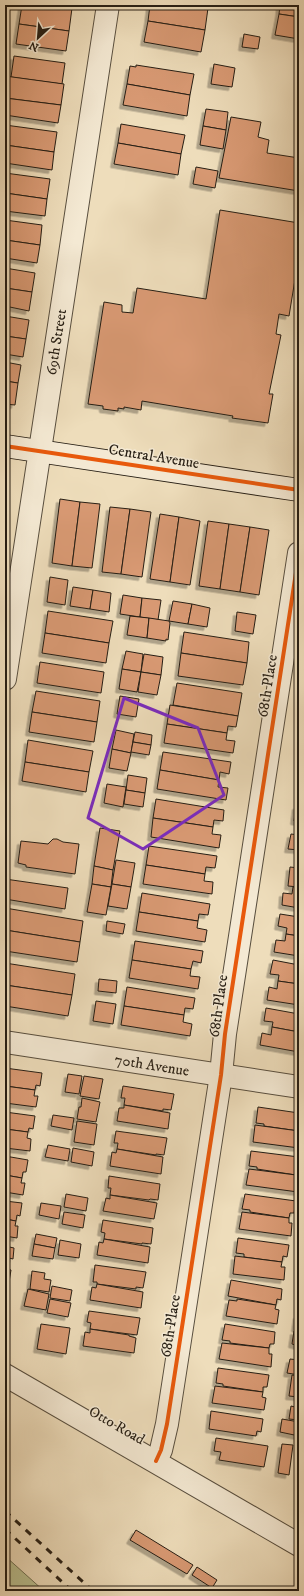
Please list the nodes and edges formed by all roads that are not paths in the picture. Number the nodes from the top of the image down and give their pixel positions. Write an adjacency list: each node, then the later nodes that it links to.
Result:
1 (108, 5): 3 (street, 69th Street)
2 (5, 446): 3 (street, Central Avenue)
3 (40, 451): 4 (street, Central Avenue); 6 (street, 69th Street)
4 (299, 490)
5 (299, 553): 8 (street, 68th Place)
6 (5, 679)
7 (5, 1042): 8 (street, 70th Avenue)
8 (221, 1075): 9 (street, 70th Avenue); 11 (street, 68th Place)
9 (299, 1088)
10 (5, 1375): 11 (street, Otto Road)
11 (156, 1461): 12 (street, Otto Road)
12 (299, 1545)

